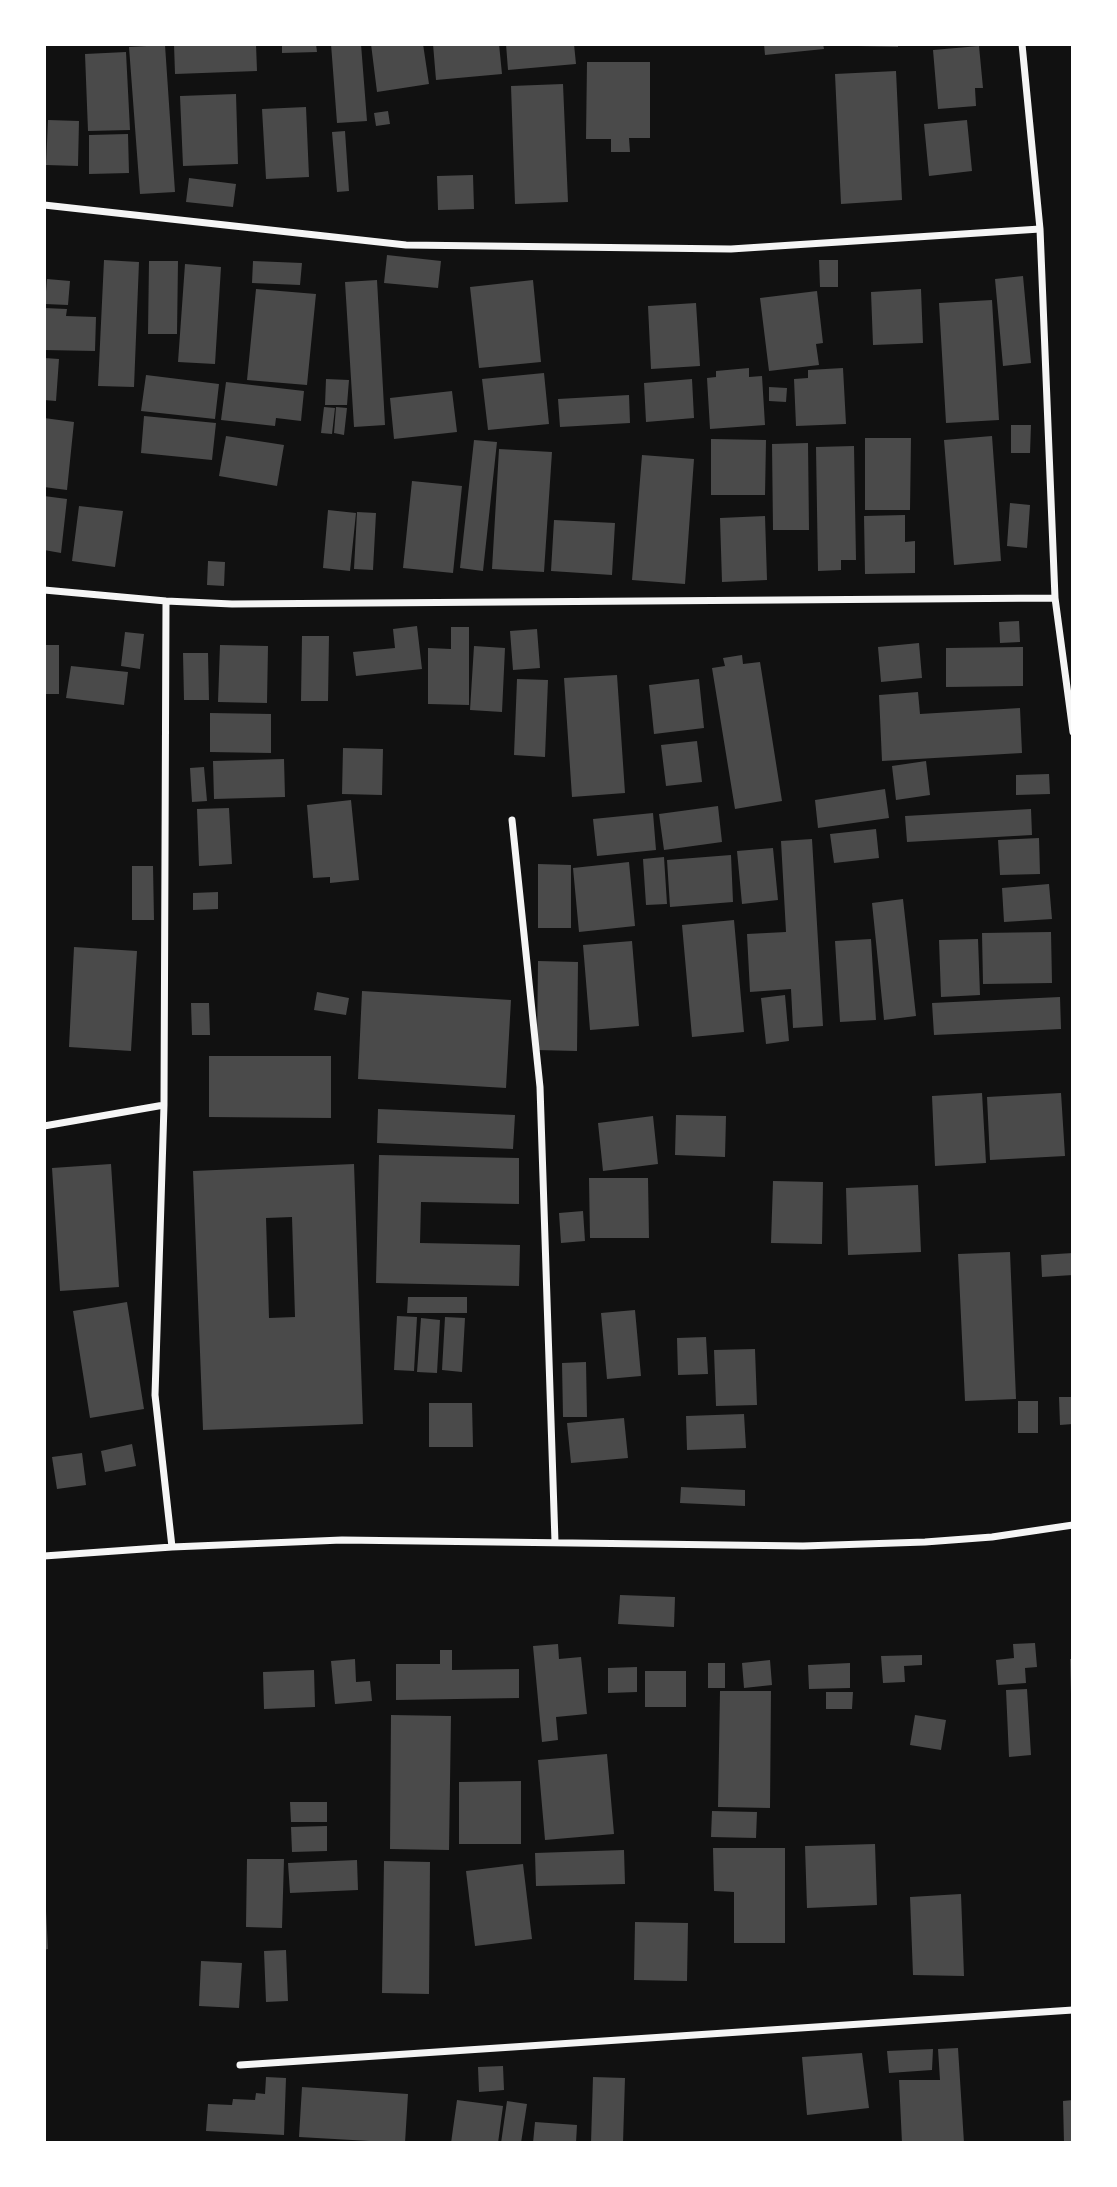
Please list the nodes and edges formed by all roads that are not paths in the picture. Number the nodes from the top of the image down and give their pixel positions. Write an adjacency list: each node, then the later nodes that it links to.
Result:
1 (1022, 44): 3 (street)
2 (44, 205): 3 (street)
3 (1040, 229): 5 (street)
4 (44, 590): 6 (street)
5 (1055, 598): 6 (street); 8 (street)
6 (166, 601): 11 (street)
7 (1073, 652): 8 (street)
8 (1063, 653): 9 (street)
9 (1073, 732)
10 (512, 820): 14 (street)
11 (164, 1105): 12 (street); 15 (street)
12 (44, 1126)
13 (1073, 1525): 14 (street)
14 (555, 1542): 15 (street)
15 (172, 1547): 16 (street)
16 (44, 1556)
17 (1073, 2010): 18 (street)
18 (240, 2065)

